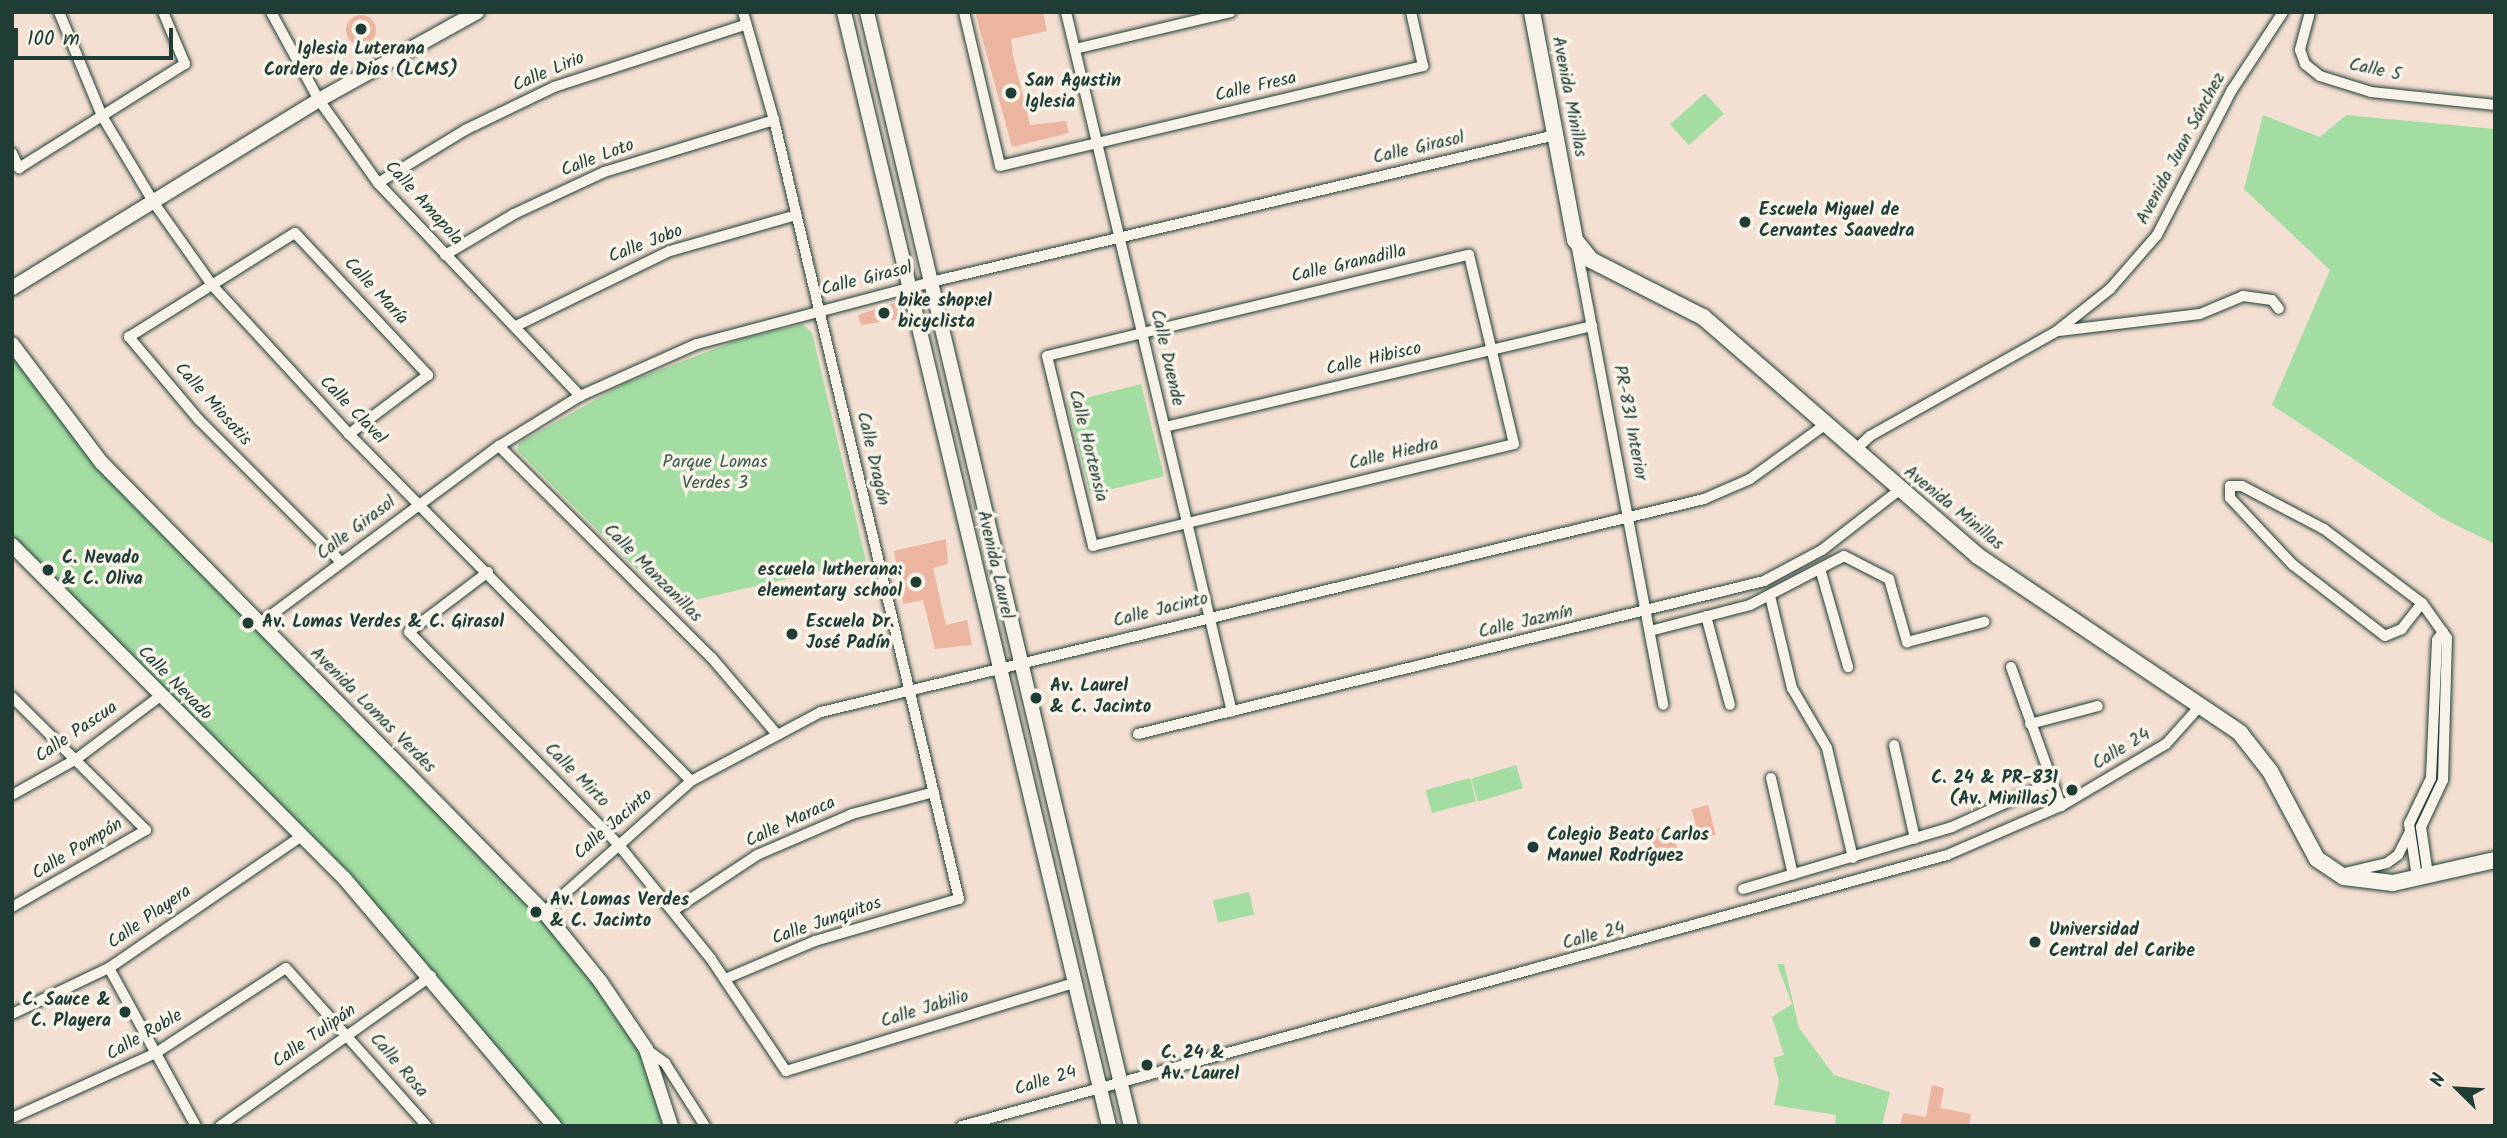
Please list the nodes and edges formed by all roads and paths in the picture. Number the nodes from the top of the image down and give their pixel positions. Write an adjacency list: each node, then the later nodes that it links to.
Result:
1 (59, 12): 19 (street, Calle Clavel)
2 (163, 12): 19 (street)
3 (271, 12): 17 (street, Calle Amapola)
4 (477, 12): 17 (street)
5 (743, 12): 15 (street, Calle Dragón)
6 (844, 12): 33 (street, Avenida Laurel)
7 (867, 12): 30 (street, Avenida Laurel)
8 (964, 12): 22 (street, Calle Fresa)
9 (1066, 12): 16 (street, Calle Duende)
10 (1231, 12): 16 (street)
11 (1411, 12): 22 (street, Calle Fresa)
12 (1532, 12): 21 (main road, Avenida Minillas)
13 (2283, 12): 38 (street, Avenida Juan Sánchez)
14 (2310, 12): 18 (street, Calle 5)
15 (746, 25): 20 (street, Calle Dragón); 24 (street, Calle Lirio)
16 (1075, 49): 22 (street, Calle Duende)
17 (319, 100): 24 (street, Calle Amapola); 25 (street)
18 (2495, 105)
19 (102, 116): 23 (street); 25 (street, Calle Clavel)
20 (774, 120): 26 (street, Calle Dragón); 29 (street, Calle Loto)
21 (1556, 135): 27 (street, Calle Girasol); 28 (main road, Avenida Minillas)
22 (1097, 144): 27 (street, Calle Duende)
23 (12, 153)
24 (379, 183): 29 (street, Calle Amapola)
25 (154, 203): 31 (street, Calle Clavel); 32 (street)
26 (796, 215): 34 (street, Calle Dragón); 36 (street, Calle Jobo)
27 (1120, 238): 30 (street, Calle Girasol); 39 (street, Calle Duende)
28 (1575, 240): 37 (street, PR-831 Interior); 43 (main road, Avenida Minillas)
29 (445, 255): 36 (street, Calle Amapola)
30 (931, 282): 33 (street, Calle Girasol); 67 (street, Avenida Laurel)
31 (212, 285): 45 (street, Calle Clavel); 45 (street, Calle María); 55 (street, Calle Miosotis)
32 (12, 288)
33 (909, 288): 34 (street, Calle Girasol); 70 (street, Avenida Laurel)
34 (819, 309): 42 (street, Calle Girasol); 71 (street, Calle Dragón)
35 (2279, 309): 38 (street)
36 (516, 326): 42 (street, Calle Amapola)
37 (1592, 326): 41 (street, Calle Hibisco); 52 (street, PR-831 Interior)
38 (2057, 331): 47 (street, Avenida Juan Sánchez)
39 (1142, 333): 41 (street, Calle Granadilla); 44 (street, Calle Duende); 53 (street, Calle Hortensia)
40 (12, 344): 64 (street, Avenida Lomas Verdes)
41 (1491, 350): 44 (street, Calle Hibisco); 53 (street, Calle Hiedra)
42 (580, 396): 46 (street, Calle Girasol)
43 (1826, 424): 47 (main road, Avenida Minillas); 52 (street, Calle Jacinto)
44 (1165, 428): 53 (street, Calle Duende)
45 (349, 434): 50 (street, Calle Clavel)
46 (499, 446): 50 (street, Calle Girasol); 80 (street, Calle Manzanillas)
47 (1854, 451): 48 (main road, Avenida Minillas)
48 (1898, 491): 60 (street, Calle Jazmín); 77 (main road, Avenida Minillas)
49 (2255, 492): 51 (street); 51 (street); 59 (street)
50 (420, 504): 55 (street, Calle Girasol); 56 (street, Calle Clavel)
51 (2242, 510): 59 (street)
52 (1629, 517): 60 (street, PR-831 Interior); 62 (street, Calle Jacinto)
53 (1188, 522): 62 (street, Calle Duende)
54 (15, 556): 73 (street, Calle Nevado)
55 (341, 562): 64 (street, Calle Girasol)
56 (488, 572): 85 (street, Calle Clavel); 93 (street, Calle Mirto)
57 (1821, 572): 58 (street); 63 (street); 68 (street)
58 (1770, 596): 61 (street); 94 (street)
59 (2422, 603): 66 (street)
60 (1647, 613): 65 (street, PR-831 Interior); 78 (street, Calle Jazmín)
61 (1706, 616): 65 (street); 75 (street)
62 (1210, 617): 67 (street, Calle Jacinto); 78 (street, Calle Duende)
63 (1984, 622)
64 (259, 624): 103 (street, Avenida Lomas Verdes)
65 (1650, 631): 74 (street, PR-831 Interior)
66 (2442, 632): 90 (street); 98 (street)
67 (1022, 663): 70 (street, Calle Jacinto); 114 (street, Avenida Laurel)
68 (1848, 667)
69 (2011, 667): 79 (street)
70 (999, 668): 71 (street, Calle Jacinto); 108 (street, Avenida Laurel)
71 (909, 688): 80 (street, Calle Jacinto); 87 (street, Calle Dragón)
72 (12, 697): 83 (street)
73 (159, 698): 83 (street, Calle Pascua); 91 (street, Calle Nevado)
74 (1663, 705)
75 (1730, 705)
76 (2098, 706): 79 (street)
77 (2200, 706): 89 (street, Calle 24); 96 (main road, Avenida Minillas)
78 (1232, 712): 81 (street, Calle Jazmín)
79 (2030, 724): 86 (street)
80 (775, 732): 85 (street, Calle Jacinto)
81 (1138, 734)
82 (1894, 745): 92 (street)
83 (75, 760): 88 (street, Calle Pascua); 101 (street, Calle Pompón)
84 (1771, 778): 97 (street)
85 (691, 781): 93 (street, Calle Jacinto)
86 (2050, 783): 89 (street); 92 (street)
87 (934, 792): 100 (street, Calle Dragón); 102 (street, Calle Maraca)
88 (12, 795)
89 (2061, 806): 114 (street, Calle 24)
90 (2409, 833): 96 (street); 98 (street)
91 (300, 837): 104 (street, Calle Playera); 106 (street, Calle Nevado)
92 (1915, 839): 94 (street)
93 (618, 844): 102 (street, Calle Mirto); 103 (street, Calle Jacinto)
94 (1853, 858): 97 (street)
95 (2495, 860): 98 (main road, Avenida Minillas)
96 (2340, 874): 98 (main road, Avenida Minillas)
97 (1793, 875): 99 (street)
98 (2423, 876)
99 (1743, 889)
100 (943, 904): 107 (street, Calle Junquitos)
101 (12, 907)
102 (674, 910): 107 (street, Calle Mirto)
103 (544, 912): 111 (street, Avenida Lomas Verdes)
104 (109, 968): 109 (street, Calle Playera); 112 (street)
105 (286, 968): 110 (street, Calle Rosa); 112 (street, Calle Roble)
106 (430, 976): 110 (street, Calle Tulipán); 122 (street, Calle Nevado)
107 (725, 979): 113 (street, Calle Mirto)
108 (1074, 983): 113 (street, Calle Jabilio); 115 (street, Avenida Laurel)
109 (12, 1014)
110 (348, 1035): 117 (street, Calle Rosa); 120 (street, Calle Tulipán)
111 (646, 1049): 123 (street, Avenida Lomas Verdes); 124 (street)
112 (156, 1053): 116 (street, Calle Roble); 119 (street)
113 (786, 1071)
114 (1120, 1079): 115 (street, Calle 24); 127 (street, Avenida Laurel)
115 (1098, 1085): 118 (street, Calle 24); 126 (street, Avenida Laurel)
116 (12, 1118)
117 (424, 1122): 121 (street)
118 (976, 1124): 125 (street, Calle 24)
119 (196, 1126)
120 (220, 1126)
121 (411, 1126)
122 (554, 1126)
123 (671, 1126)
124 (705, 1126)
125 (962, 1126)
126 (1108, 1126)
127 (1131, 1126)

